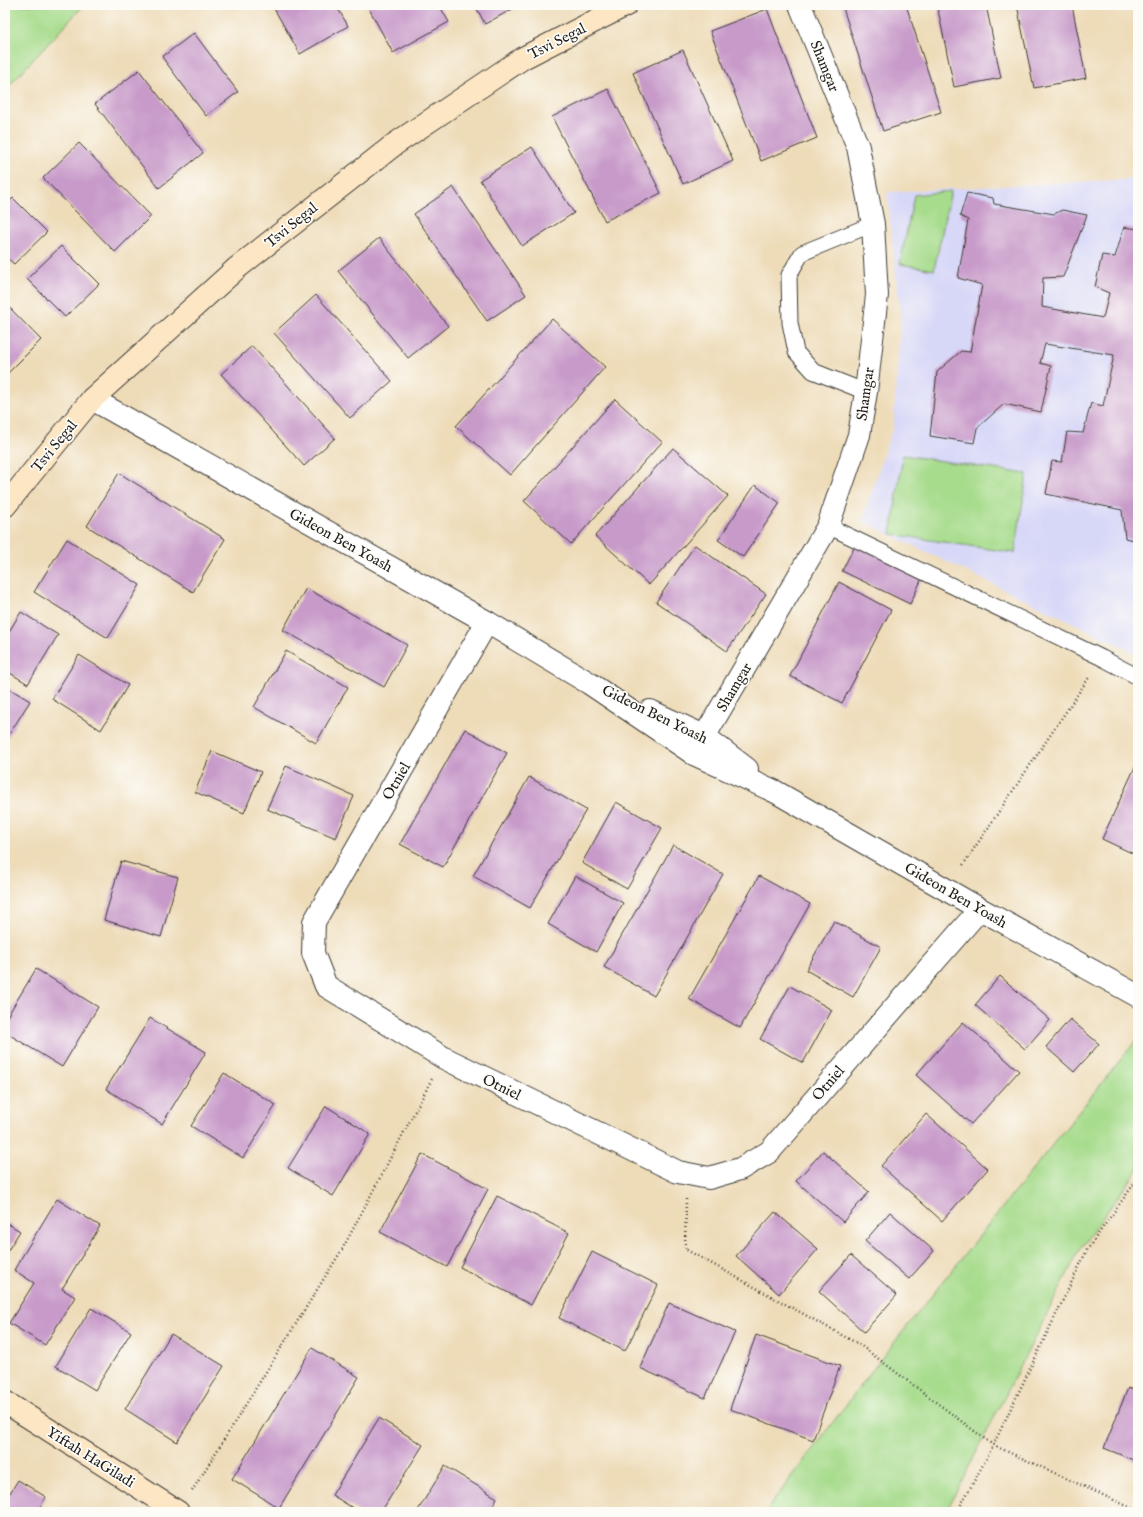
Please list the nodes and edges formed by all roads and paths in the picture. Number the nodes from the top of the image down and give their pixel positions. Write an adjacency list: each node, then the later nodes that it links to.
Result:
1 (626, 5): 5 (street, Tsvi Segal)
2 (800, 5): 3 (street, Shamgar)
3 (873, 224): 4 (street, Shamgar); 4 (lane)
4 (866, 392): 7 (street, Shamgar)
5 (92, 399): 6 (street, Tsvi Segal); 8 (street, Gideon Ben Yoash)
6 (5, 506)
7 (828, 526): 9 (lane); 11 (street, Shamgar)
8 (487, 622): 11 (street, Gideon Ben Yoash); 15 (street, Otniel)
9 (1102, 658): 10 (lane); 12 (path)
10 (1138, 677)
11 (699, 745): 13 (street, Gideon Ben Yoash)
12 (963, 865)
13 (980, 909): 14 (street, Gideon Ben Yoash); 16 (street, Otniel)
14 (1138, 996)
15 (444, 1058): 16 (street, Otniel); 20 (path)
16 (686, 1174): 19 (path)
17 (1138, 1178): 19 (path)
18 (5, 1402): 22 (street, Yiftah HaGiladi)
19 (992, 1445): 21 (path); 23 (path)
20 (192, 1492)
21 (1138, 1511)
22 (178, 1512)
23 (957, 1512)

